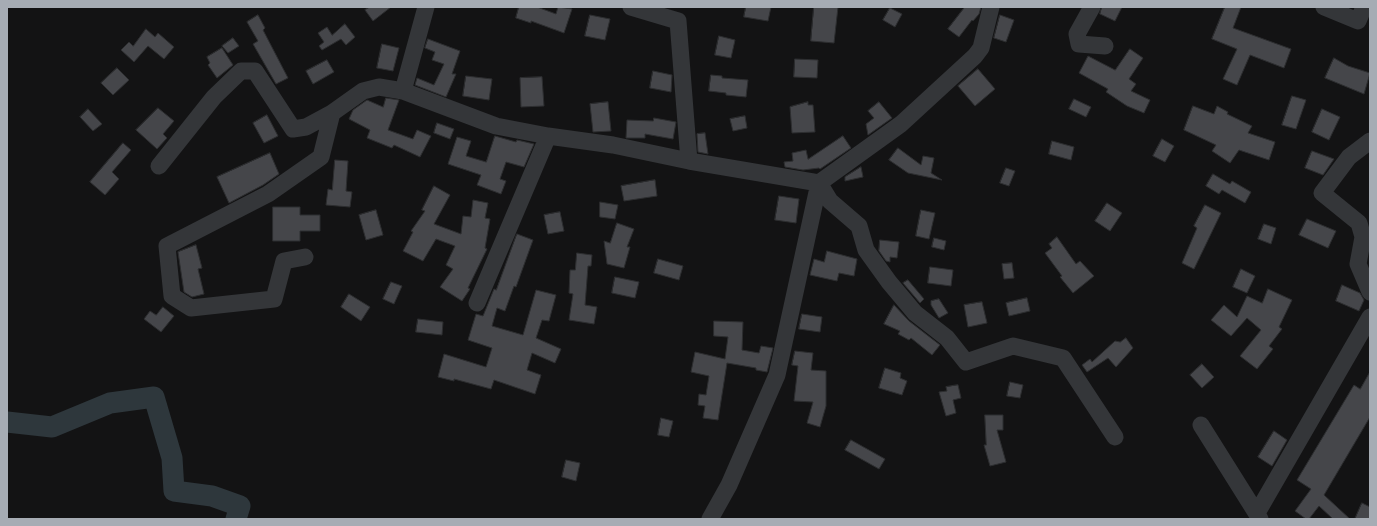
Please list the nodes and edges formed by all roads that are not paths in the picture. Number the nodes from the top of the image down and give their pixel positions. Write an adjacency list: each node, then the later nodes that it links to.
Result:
1 (426, 7): 8 (street)
2 (631, 7): 12 (street)
3 (992, 7): 14 (street)
4 (1092, 7): 7 (street)
5 (1324, 7): 6 (street)
6 (1364, 7)
7 (1105, 46)
8 (403, 91): 9 (street); 10 (street)
9 (332, 113): 13 (street); 15 (street)
10 (548, 136): 12 (street); 17 (street)
11 (1370, 141): 16 (street)
12 (689, 161): 14 (street)
13 (159, 166)
14 (819, 183): 20 (street); 22 (street)
15 (305, 257)
16 (1370, 292)
17 (477, 303)
18 (1370, 317): 21 (street)
19 (1202, 425): 21 (street)
20 (1115, 437)
21 (1259, 516)
22 (710, 519)

